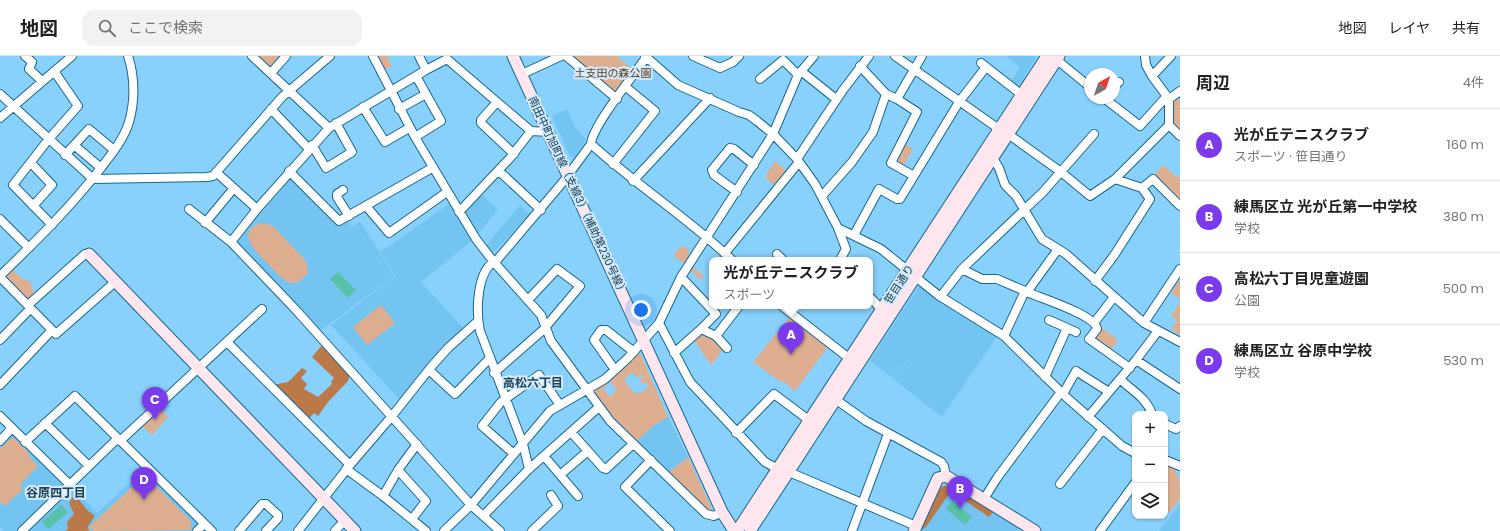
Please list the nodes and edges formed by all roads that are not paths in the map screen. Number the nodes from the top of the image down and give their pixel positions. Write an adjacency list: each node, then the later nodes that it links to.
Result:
1 (25, 56): 32 (street)
2 (128, 56): 69 (street)
3 (252, 56): 26 (street)
4 (286, 56): 26 (street)
5 (373, 56): 36 (street)
6 (419, 56): 23 (street)
7 (513, 56): 28 (main road, 南田中町旭町線（支線3）（補助第230号線）)
8 (561, 56): 28 (street)
9 (566, 56): 42 (street)
10 (646, 56): 34 (street); 43 (street)
11 (693, 56): 12 (street)
12 (739, 56)
13 (869, 56): 22 (street)
14 (895, 56): 24 (street)
15 (922, 56): 24 (street)
16 (1145, 56): 30 (street)
17 (1171, 56): 30 (street)
18 (70, 57): 25 (street)
19 (327, 57): 35 (street)
20 (812, 57): 27 (street)
21 (1054, 57): 33 (street); 41 (main road, 笹目通り); 60 (main road, 笹目通り)
22 (860, 66): 40 (street); 45 (street)
23 (426, 70): 29 (street); 47 (street)
24 (915, 71): 46 (street); 48 (street)
25 (54, 72): 32 (street); 65 (street)
26 (271, 73): 35 (street)
27 (800, 73): 31 (street); 45 (street); 61 (street)
28 (522, 74): 59 (main road, 南田中町旭町線（支線3）（補助第230号線）)
29 (416, 76): 36 (street); 39 (street)
30 (1152, 76): 44 (street)
31 (760, 79)
32 (42, 81): 50 (street)
33 (1084, 82)
34 (626, 87): 42 (street); 75 (street)
35 (290, 90): 52 (street); 56 (street)
36 (390, 91): 51 (street); 53 (street)
37 (1180, 91): 44 (street)
38 (0, 94): 50 (street)
39 (426, 94): 53 (street); 64 (street)
40 (886, 94): 46 (street); 93 (street)
41 (1022, 95): 48 (street); 60 (main road, 笹目通り)
42 (617, 98): 66 (street)
43 (710, 98): 61 (street); 87 (street)
44 (1168, 98): 49 (street); 55 (street)
45 (836, 99): 73 (street)
46 (897, 99): 84 (street)
47 (497, 102): 58 (street); 70 (street)
48 (959, 102): 60 (street); 84 (street)
49 (1112, 104)
50 (13, 106): 54 (street); 65 (street)
51 (363, 107): 56 (street); 57 (street)
52 (271, 109): 68 (street); 81 (street)
53 (399, 109): 57 (street)
54 (0, 118)
55 (1169, 125): 63 (street); 85 (street)
56 (332, 126): 68 (street); 68 (street)
57 (409, 128): 64 (street)
58 (531, 132): 59 (street); 70 (street)
59 (549, 132): 83 (main road, 南田中町旭町線（支線3）（補助第230号線）)
60 (1004, 132): 72 (main road, 笹目通り); 82 (street); 119 (main road, 笹目通り)
61 (773, 134): 73 (street); 76 (street)
62 (1094, 134): 82 (street)
63 (1180, 136)
64 (414, 137): 78 (street)
65 (48, 140): 71 (street); 74 (street)
66 (591, 144): 75 (street); 83 (street)
67 (74, 145): 69 (street); 71 (street); 77 (street)
68 (311, 147): 79 (street)
69 (114, 150): 77 (street)
70 (514, 154): 80 (street)
71 (65, 155): 86 (street)
72 (993, 158): 100 (street); 119 (main road, 笹目通り)
73 (798, 161): 93 (street); 112 (street)
74 (31, 163): 94 (street); 94 (street)
75 (612, 164): 87 (street)
76 (754, 165): 92 (street); 92 (street)
77 (101, 168): 86 (street)
78 (432, 168): 91 (street); 95 (street)
79 (289, 171): 98 (street); 102 (street)
80 (499, 171): 99 (street); 101 (street)
81 (216, 172): 86 (street); 88 (street)
82 (1061, 172): 85 (street); 100 (street)
83 (569, 175): 99 (street); 150 (main road, 南田中町旭町線（支線3）（補助第230号線）)
84 (914, 176): 107 (street)
85 (1115, 179): 89 (street)
86 (93, 180): 105 (street)
87 (633, 181): 108 (street)
88 (234, 188): 98 (street); 104 (street)
89 (1142, 188): 96 (street); 122 (street)
90 (342, 190): 102 (street)
91 (447, 192): 95 (street); 101 (street)
92 (736, 192): 108 (street)
93 (822, 196): 106 (street)
94 (33, 206): 105 (street)
95 (366, 206): 102 (street)
96 (1180, 206)
97 (189, 209): 104 (street)
98 (257, 209): 109 (street)
99 (541, 210): 116 (street)
100 (1024, 210): 111 (street); 117 (street)
101 (459, 212): 116 (street)
102 (349, 216)
103 (0, 219): 110 (street)
104 (206, 223): 109 (street)
105 (52, 225): 110 (street)
106 (838, 228): 107 (street); 115 (street)
107 (854, 235): 119 (street)
108 (708, 238): 112 (street); 121 (street)
109 (231, 242): 177 (street)
110 (29, 248): 120 (street)
111 (1058, 249): 122 (street); 124 (street)
112 (725, 253): 114 (street)
113 (89, 254): 123 (main road); 129 (street)
114 (729, 257)
115 (842, 257)
116 (493, 261): 127 (street); 137 (street)
117 (962, 268): 124 (street); 125 (street)
118 (1180, 269): 140 (street)
119 (912, 274): 125 (street); 135 (main road, 笹目通り); 172 (main road, 笹目通り)
120 (0, 277): 129 (street)
121 (681, 277): 130 (street); 138 (street)
122 (1095, 281): 126 (street)
123 (116, 282): 143 (street); 160 (main road)
124 (1026, 292): 139 (street); 148 (street)
125 (941, 296): 148 (street)
126 (1114, 297): 139 (street); 140 (street)
127 (528, 300): 141 (street); 141 (street)
128 (873, 300): 135 (street)
129 (29, 307): 143 (street); 149 (street)
130 (709, 307)
131 (262, 309): 151 (street)
132 (711, 309): 144 (street)
133 (737, 309): 147 (street)
134 (786, 309): 157 (street)
135 (882, 310): 157 (main road, 笹目通り)
136 (1049, 320): 142 (street)
137 (478, 321): 156 (street); 161 (street)
138 (659, 323): 150 (street); 155 (street)
139 (1094, 323): 159 (street)
140 (1144, 323): 145 (street)
141 (546, 327): 163 (street); 167 (street)
142 (1067, 328): 146 (street); 164 (street)
143 (52, 330): 166 (street)
144 (701, 330): 147 (street); 155 (street)
145 (1158, 331): 152 (street); 158 (street)
146 (1076, 332)
147 (716, 336): 153 (street)
148 (1004, 336): 164 (street)
149 (0, 340)
150 (644, 340): 154 (street); 219 (main road, 南田中町旭町線（支線3）（補助第230号線）)
151 (227, 342): 160 (street); 202 (street)
152 (1180, 342)
153 (727, 348)
154 (634, 352): 162 (street); 162 (street)
155 (674, 353): 186 (street)
156 (489, 359): 161 (street); 163 (street)
157 (850, 359): 179 (main road, 笹目通り)
158 (1136, 360): 159 (street); 168 (street)
159 (1130, 368): 165 (street)
160 (199, 369): 188 (street); 215 (main road)
161 (429, 370): 177 (street)
162 (615, 370): 167 (street)
163 (494, 373): 171 (street)
164 (1045, 377): 170 (street)
165 (1120, 379): 169 (street); 175 (street)
166 (0, 385)
167 (586, 389): 173 (street); 174 (street)
168 (1180, 389)
169 (1109, 392): 170 (street); 178 (street)
170 (1062, 393): 178 (street); 216 (street)
171 (504, 400): 173 (street); 192 (street); 196 (street)
172 (835, 400): 187 (street); 206 (main road, 笹目通り)
173 (560, 405): 192 (street)
174 (599, 407): 185 (street); 193 (street)
175 (1150, 411)
176 (0, 416): 183 (street)
177 (392, 416): 191 (street); 202 (street)
178 (1088, 417): 184 (street)
179 (810, 420): 186 (street); 203 (main road, 笹目通り)
180 (45, 423): 188 (street); 190 (street); 200 (street)
181 (1168, 425): 182 (street)
182 (1180, 426)
183 (12, 428): 189 (street); 190 (street)
184 (1103, 429): 195 (street); 209 (street)
185 (571, 432): 194 (street); 197 (street)
186 (736, 433): 203 (street)
187 (888, 434): 208 (street); 217 (street)
188 (119, 440): 200 (street); 223 (street)
189 (0, 441)
190 (25, 442): 210 (street)
191 (417, 444): 205 (street); 218 (street)
192 (523, 444): 196 (street); 204 (street)
193 (633, 444): 194 (street); 198 (street)
194 (588, 451): 207 (street)
195 (1132, 451)
196 (514, 454): 218 (street)
197 (544, 456): 204 (street); 207 (street)
198 (651, 460): 219 (street); 237 (street)
199 (1168, 461): 201 (street)
200 (89, 466): 210 (street)
201 (1180, 466)
202 (348, 467): 213 (street); 215 (street)
203 (778, 468): 238 (main road, 笹目通り)
204 (529, 469): 220 (street)
205 (398, 470): 213 (street); 221 (street)
206 (789, 472): 217 (street); 239 (main road, 笹目通り)
207 (560, 475): 214 (street)
208 (946, 476): 216 (main road); 224 (main road)
209 (1060, 484)
210 (70, 485): 225 (street)
211 (1132, 487): 242 (street)
212 (551, 494): 236 (street)
213 (383, 496): 221 (street)
214 (578, 496)
215 (323, 498): 222 (main road); 230 (street)
216 (984, 500): 241 (main road)
217 (862, 504): 224 (street); 240 (street)
218 (471, 505): 220 (street); 234 (street)
219 (722, 512): 238 (main road, 南田中町旭町線（支線3）（補助第230号線）)
220 (483, 516): 235 (street)
221 (412, 519): 233 (street)
222 (345, 520): 231 (street); 232 (main road)
223 (204, 524): 226 (street); 227 (street)
224 (915, 529)
225 (22, 531)
226 (198, 531)
227 (212, 531)
228 (239, 531): 229 (street)
229 (266, 531)
230 (298, 531)
231 (335, 531)
232 (355, 531)
233 (426, 531)
234 (444, 531)
235 (500, 531)
236 (532, 531)
237 (670, 531)
238 (735, 531)
239 (750, 531)
240 (852, 531)
241 (1035, 531)
242 (1100, 531)

